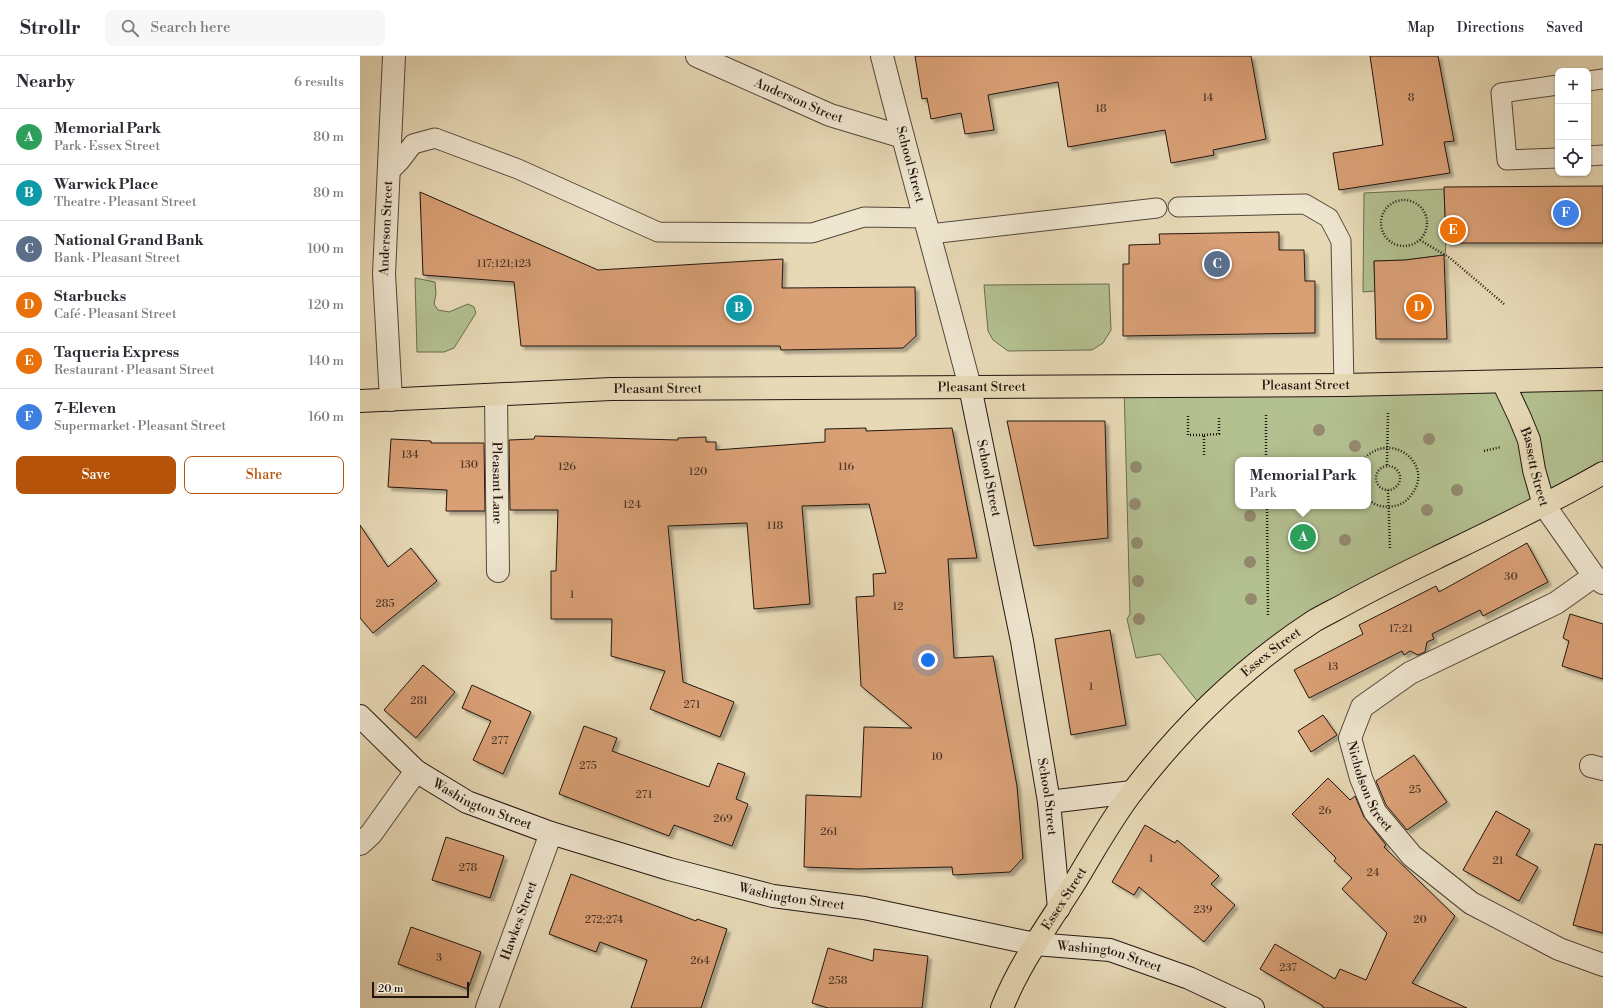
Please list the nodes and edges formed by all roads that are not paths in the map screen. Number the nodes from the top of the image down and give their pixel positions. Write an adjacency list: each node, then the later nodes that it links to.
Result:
1 (394, 56): 11 (street, Anderson Street)
2 (697, 56): 7 (street, Anderson Street)
3 (882, 56): 7 (street, School Street)
4 (1603, 79): 5 (lane)
5 (1591, 81)
6 (1555, 85): 10 (lane)
7 (903, 137): 14 (street, School Street)
8 (1603, 155): 9 (lane)
9 (1591, 156)
10 (1555, 158)
11 (388, 173): 14 (lane); 20 (street, Anderson Street)
12 (1178, 207): 17 (lane)
13 (1157, 208): 14 (lane)
14 (928, 226): 18 (street, School Street)
15 (1603, 379): 16 (main road, Pleasant Street)
16 (1503, 382): 17 (main road, Pleasant Street); 23 (main road, Bassett Street)
17 (1344, 385): 18 (main road, Pleasant Street)
18 (970, 387): 19 (main road, Pleasant Street); 29 (street, School Street)
19 (496, 395): 20 (main road, Pleasant Street); 24 (street, Pleasant Lane)
20 (391, 400): 21 (main road, Pleasant Street)
21 (360, 401)
22 (1603, 474): 23 (main road, Essex Street)
23 (1544, 505): 25 (street, Bassett Street); 28 (main road, Essex Street)
24 (498, 571)
25 (1599, 579): 34 (street, Nicholson Street)
26 (360, 716): 27 (street, Washington Street)
27 (416, 771): 30 (street, Washington Street); 31 (street)
28 (1132, 792): 29 (street); 32 (main road, Essex Street)
29 (1049, 802): 32 (street, School Street)
30 (551, 833): 33 (street, Washington Street); 35 (street, Hawkes Street)
31 (360, 844)
32 (1059, 908): 33 (main road, Essex Street)
33 (1035, 944): 36 (main road, Essex Street); 37 (street, Washington Street)
34 (1603, 965)
35 (487, 1008)
36 (1002, 1008)
37 (1253, 1008)

